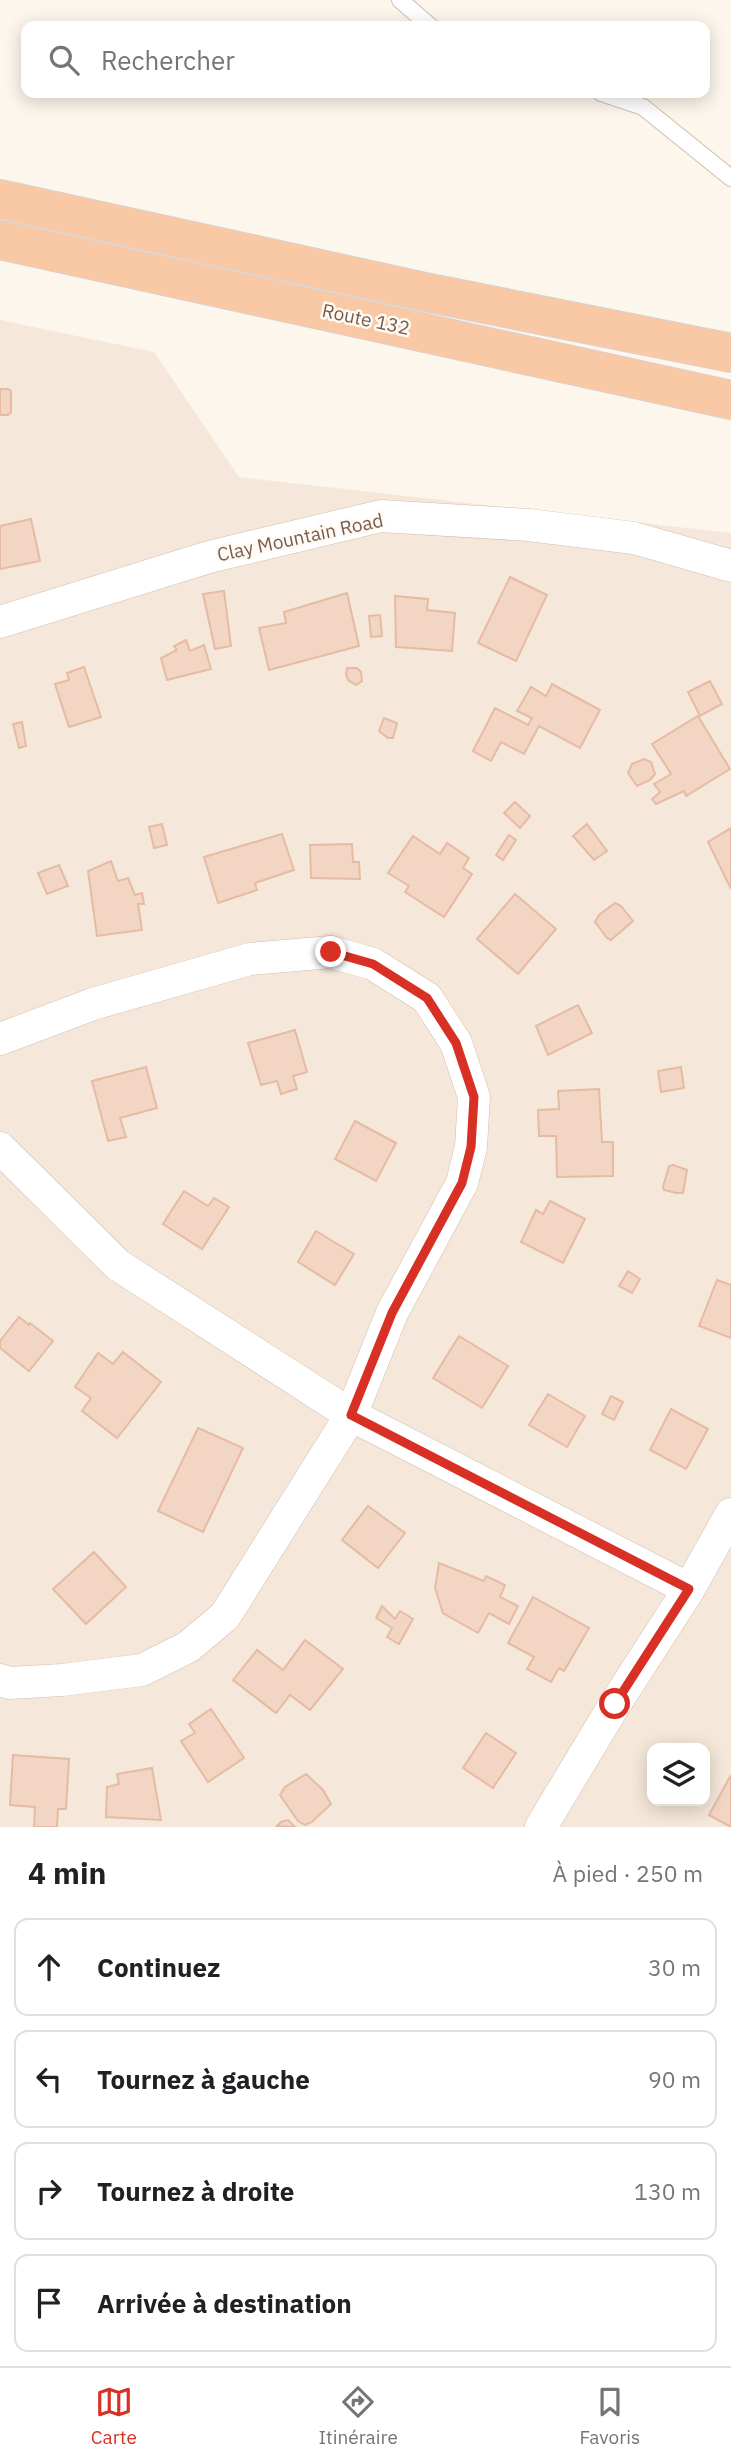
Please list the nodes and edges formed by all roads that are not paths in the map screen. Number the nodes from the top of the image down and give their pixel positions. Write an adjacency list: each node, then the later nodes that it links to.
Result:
1 (400, 0): 2 (lane)
2 (424, 21)
3 (616, 98): 4 (lane)
4 (731, 178)
5 (0, 199): 7 (highway, Route 132)
6 (0, 240): 8 (highway, Route 132)
7 (731, 353)
8 (731, 400)
9 (731, 566): 10 (street, Clay Mountain Road)
10 (0, 622)
11 (0, 1040): 13 (street)
12 (0, 1148): 13 (street)
13 (351, 1415): 15 (street); 16 (street)
14 (731, 1514): 15 (street)
15 (689, 1589): 17 (street)
16 (0, 1680)
17 (541, 1827)

